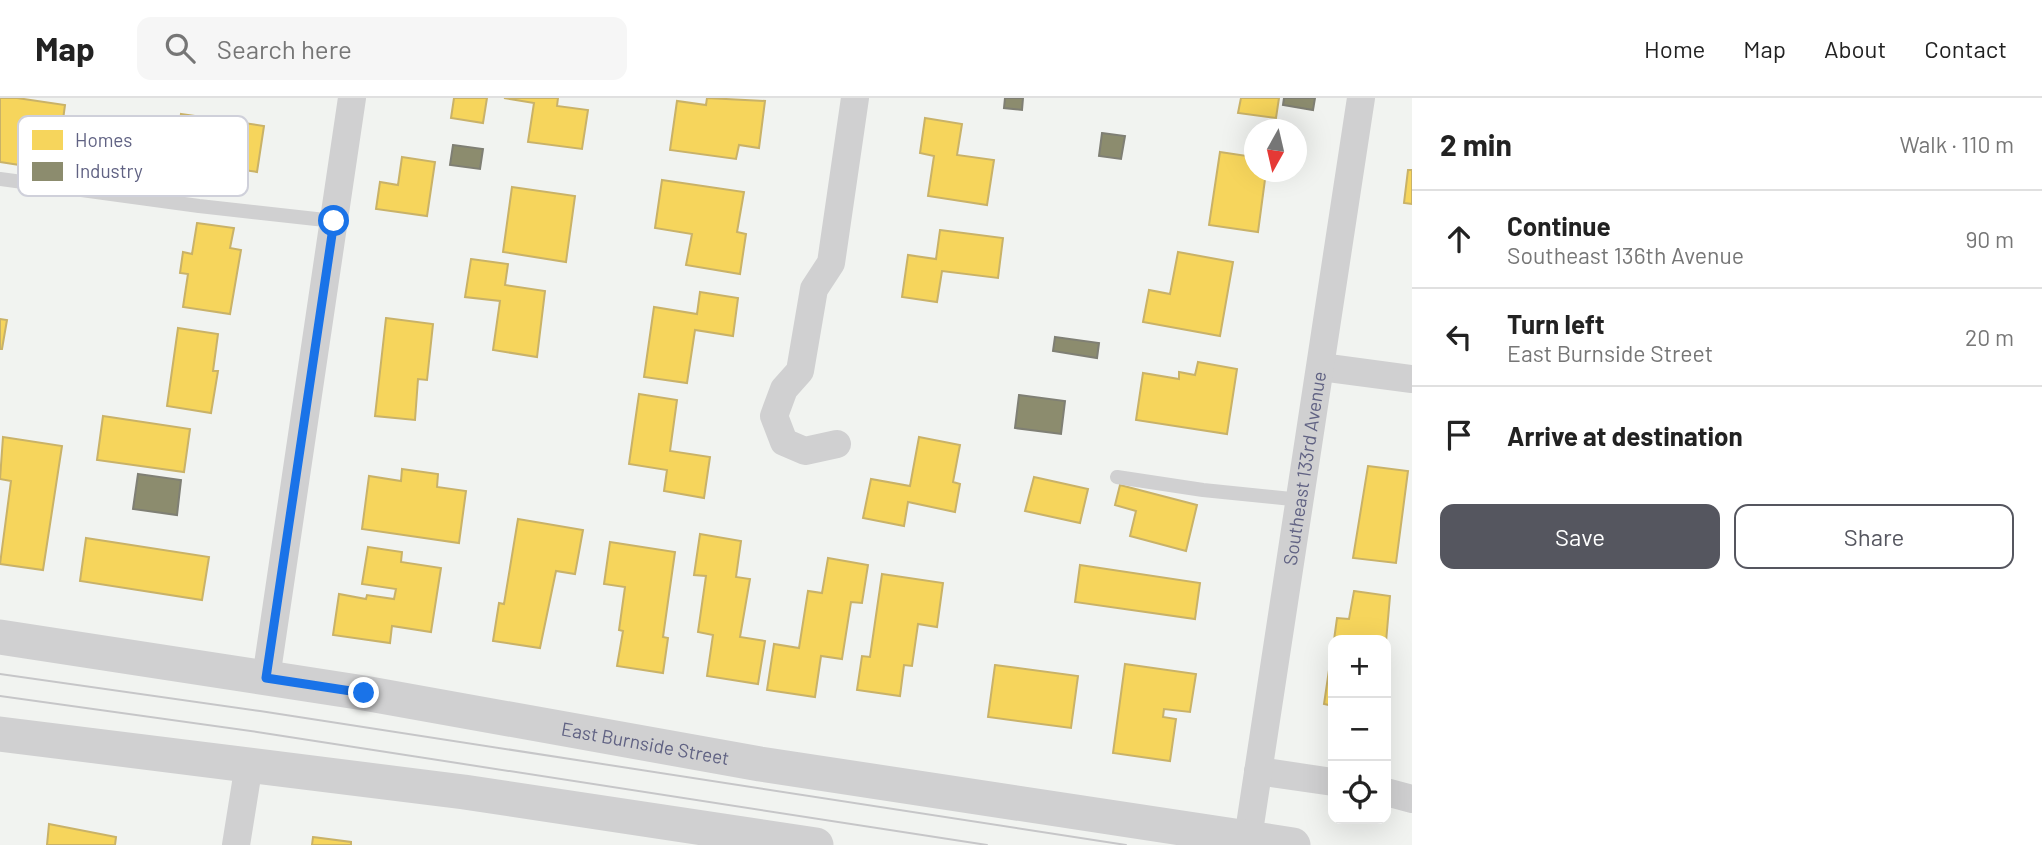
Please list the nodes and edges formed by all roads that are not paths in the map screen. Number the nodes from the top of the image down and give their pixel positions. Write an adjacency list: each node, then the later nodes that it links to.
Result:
1 (352, 98): 7 (street)
2 (855, 98): 10 (street)
3 (1361, 98): 8 (street, Southeast 133rd Avenue)
4 (0, 179): 5 (lane)
5 (18, 181)
6 (125, 196): 7 (lane)
7 (334, 221): 14 (street)
8 (1321, 367): 9 (street); 12 (street, Southeast 133rd Avenue)
9 (1412, 379)
10 (837, 444)
11 (1117, 477): 12 (lane)
12 (1301, 500): 17 (street, Southeast 133rd Avenue)
13 (0, 637): 14 (street, East Burnside Street)
14 (266, 678): 22 (street, East Burnside Street)
15 (0, 734): 16 (street)
16 (248, 764): 21 (street); 23 (street)
17 (1258, 771): 18 (street); 22 (street, Southeast 133rd Avenue)
18 (1328, 781)
19 (1391, 793): 20 (street)
20 (1412, 799)
21 (706, 837): 24 (street)
22 (1248, 838): 25 (street, East Burnside Street)
23 (236, 845)
24 (816, 845)
25 (1293, 845)

